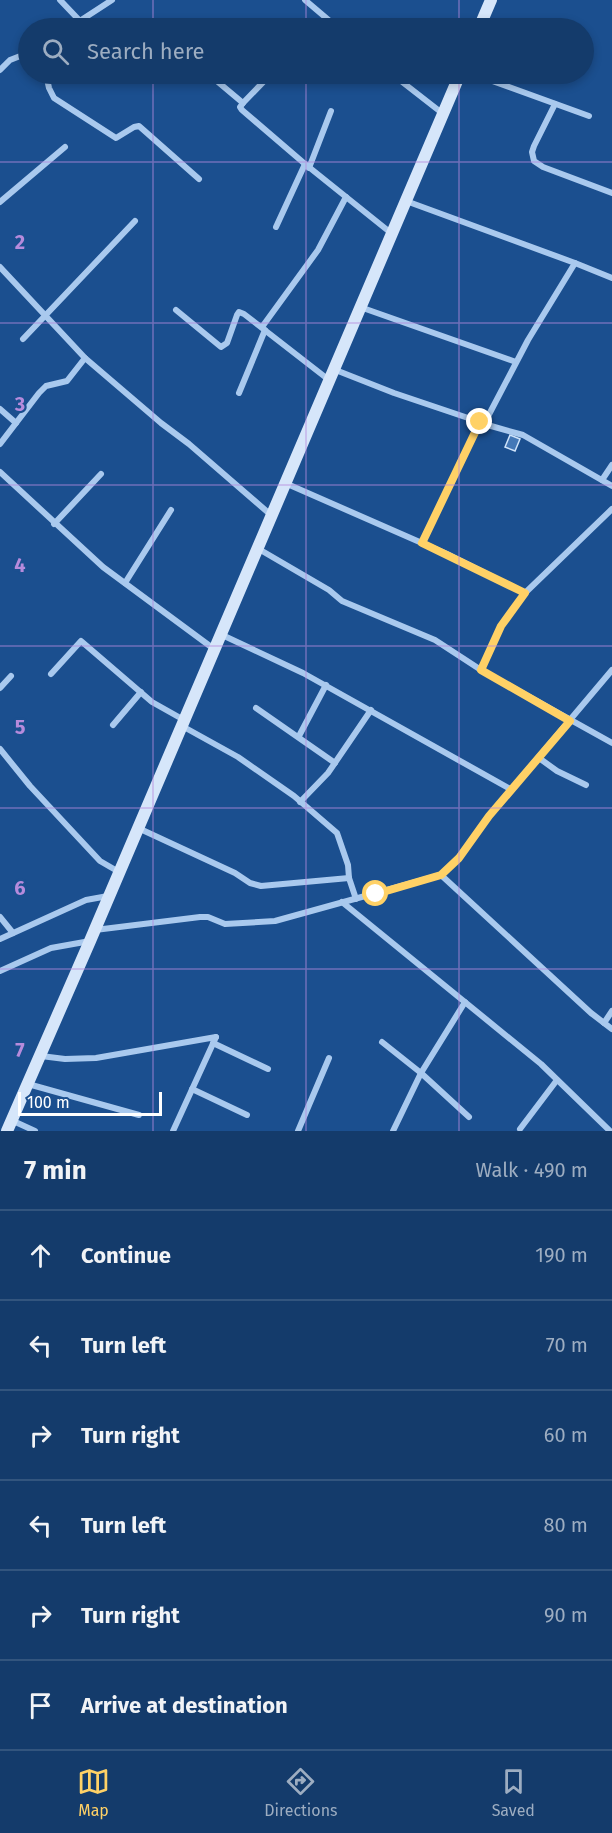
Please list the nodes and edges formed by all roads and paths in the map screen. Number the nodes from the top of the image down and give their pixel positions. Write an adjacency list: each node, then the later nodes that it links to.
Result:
1 (60, 0): 7 (street)
2 (112, 0): 8 (street)
3 (305, 0): 6 (street)
4 (319, 0): 6 (street)
5 (491, 0): 10 (main road)
6 (314, 8): 9 (street)
7 (77, 18)
8 (85, 18)
9 (326, 18)
10 (483, 18)
11 (18, 57): 12 (street)
12 (0, 70)
13 (48, 84): 26 (street)
14 (220, 84): 19 (street)
15 (261, 84): 19 (street)
16 (404, 84): 22 (street)
17 (456, 84): 22 (main road)
18 (500, 84): 20 (street)
19 (243, 103): 25 (street)
20 (555, 104): 23 (street); 27 (street)
21 (331, 111): 25 (street)
22 (442, 114): 29 (main road)
23 (589, 116)
24 (65, 147): 30 (street)
25 (307, 166): 28 (street); 32 (street)
26 (199, 179)
27 (612, 193)
28 (346, 197): 33 (street); 40 (street)
29 (405, 201): 33 (main road); 34 (street)
30 (0, 202)
31 (135, 221): 39 (street)
32 (276, 227)
33 (392, 233): 37 (main road)
34 (575, 262): 36 (street); 43 (street)
35 (0, 267): 39 (street)
36 (612, 277)
37 (360, 307): 43 (street); 44 (main road)
38 (176, 310): 40 (street)
39 (44, 315): 41 (street); 42 (street)
40 (263, 328): 44 (street); 45 (street)
41 (23, 339)
42 (86, 358): 47 (street); 58 (street)
43 (516, 362): 48 (street)
44 (331, 374): 48 (street); 54 (main road)
45 (239, 393)
46 (0, 409): 47 (street)
47 (16, 423): 49 (street)
48 (482, 423): 53 (street); 60 (street)
49 (0, 444)
50 (612, 465): 53 (street)
51 (0, 472): 59 (street)
52 (101, 474): 59 (street)
53 (602, 480): 55 (street)
54 (285, 483): 58 (main road); 60 (street)
55 (612, 486)
56 (612, 509): 63 (street)
57 (171, 510): 62 (street)
58 (271, 515): 61 (main road)
59 (54, 524): 62 (street)
60 (422, 543): 63 (street)
61 (257, 548): 64 (main road); 66 (street)
62 (125, 583): 65 (street)
63 (525, 593): 66 (street)
64 (220, 634): 65 (main road); 70 (street)
65 (214, 649): 76 (main road)
66 (481, 670): 75 (street)
67 (612, 670): 75 (street)
68 (51, 674): 72 (street)
69 (10, 676): 71 (street)
70 (326, 685): 74 (street); 78 (street)
71 (0, 688)
72 (141, 693): 76 (street); 77 (street)
73 (256, 708): 78 (street)
74 (371, 710): 82 (street); 84 (street)
75 (570, 721): 79 (street); 81 (street)
76 (182, 723): 85 (street); 86 (main road)
77 (113, 725)
78 (298, 736): 82 (street)
79 (612, 743)
80 (0, 749): 87 (street)
81 (540, 758): 83 (street); 84 (street)
82 (335, 763): 85 (street)
83 (586, 785)
84 (512, 790): 88 (street)
85 (300, 802): 89 (street)
86 (138, 828): 87 (main road); 89 (street)
87 (119, 872): 90 (main road)
88 (441, 875): 91 (street); 100 (street)
89 (351, 880): 91 (street)
90 (108, 896): 94 (street); 95 (main road)
91 (356, 897): 92 (street)
92 (342, 902): 95 (street); 98 (street)
93 (0, 917): 94 (street)
94 (13, 933): 96 (street)
95 (93, 936): 97 (street); 104 (main road)
96 (0, 939)
97 (0, 971)
98 (465, 1002): 107 (street); 108 (street)
99 (612, 1011): 100 (street)
100 (604, 1023): 101 (street)
101 (612, 1029)
102 (382, 1042): 107 (street)
103 (213, 1043): 104 (street); 106 (street); 110 (street)
104 (40, 1056): 109 (main road)
105 (329, 1058): 119 (street)
106 (268, 1069)
107 (421, 1073): 113 (street); 120 (street)
108 (557, 1080): 114 (street); 116 (street)
109 (28, 1084): 111 (street); 115 (main road)
110 (192, 1089): 112 (street); 118 (street)
111 (139, 1115)
112 (246, 1115)
113 (469, 1117)
114 (602, 1124): 121 (street); 122 (street)
115 (7, 1126): 117 (street)
116 (520, 1130)
117 (35, 1131)
118 (173, 1131)
119 (298, 1131)
120 (393, 1131)
121 (598, 1131)
122 (610, 1131)

